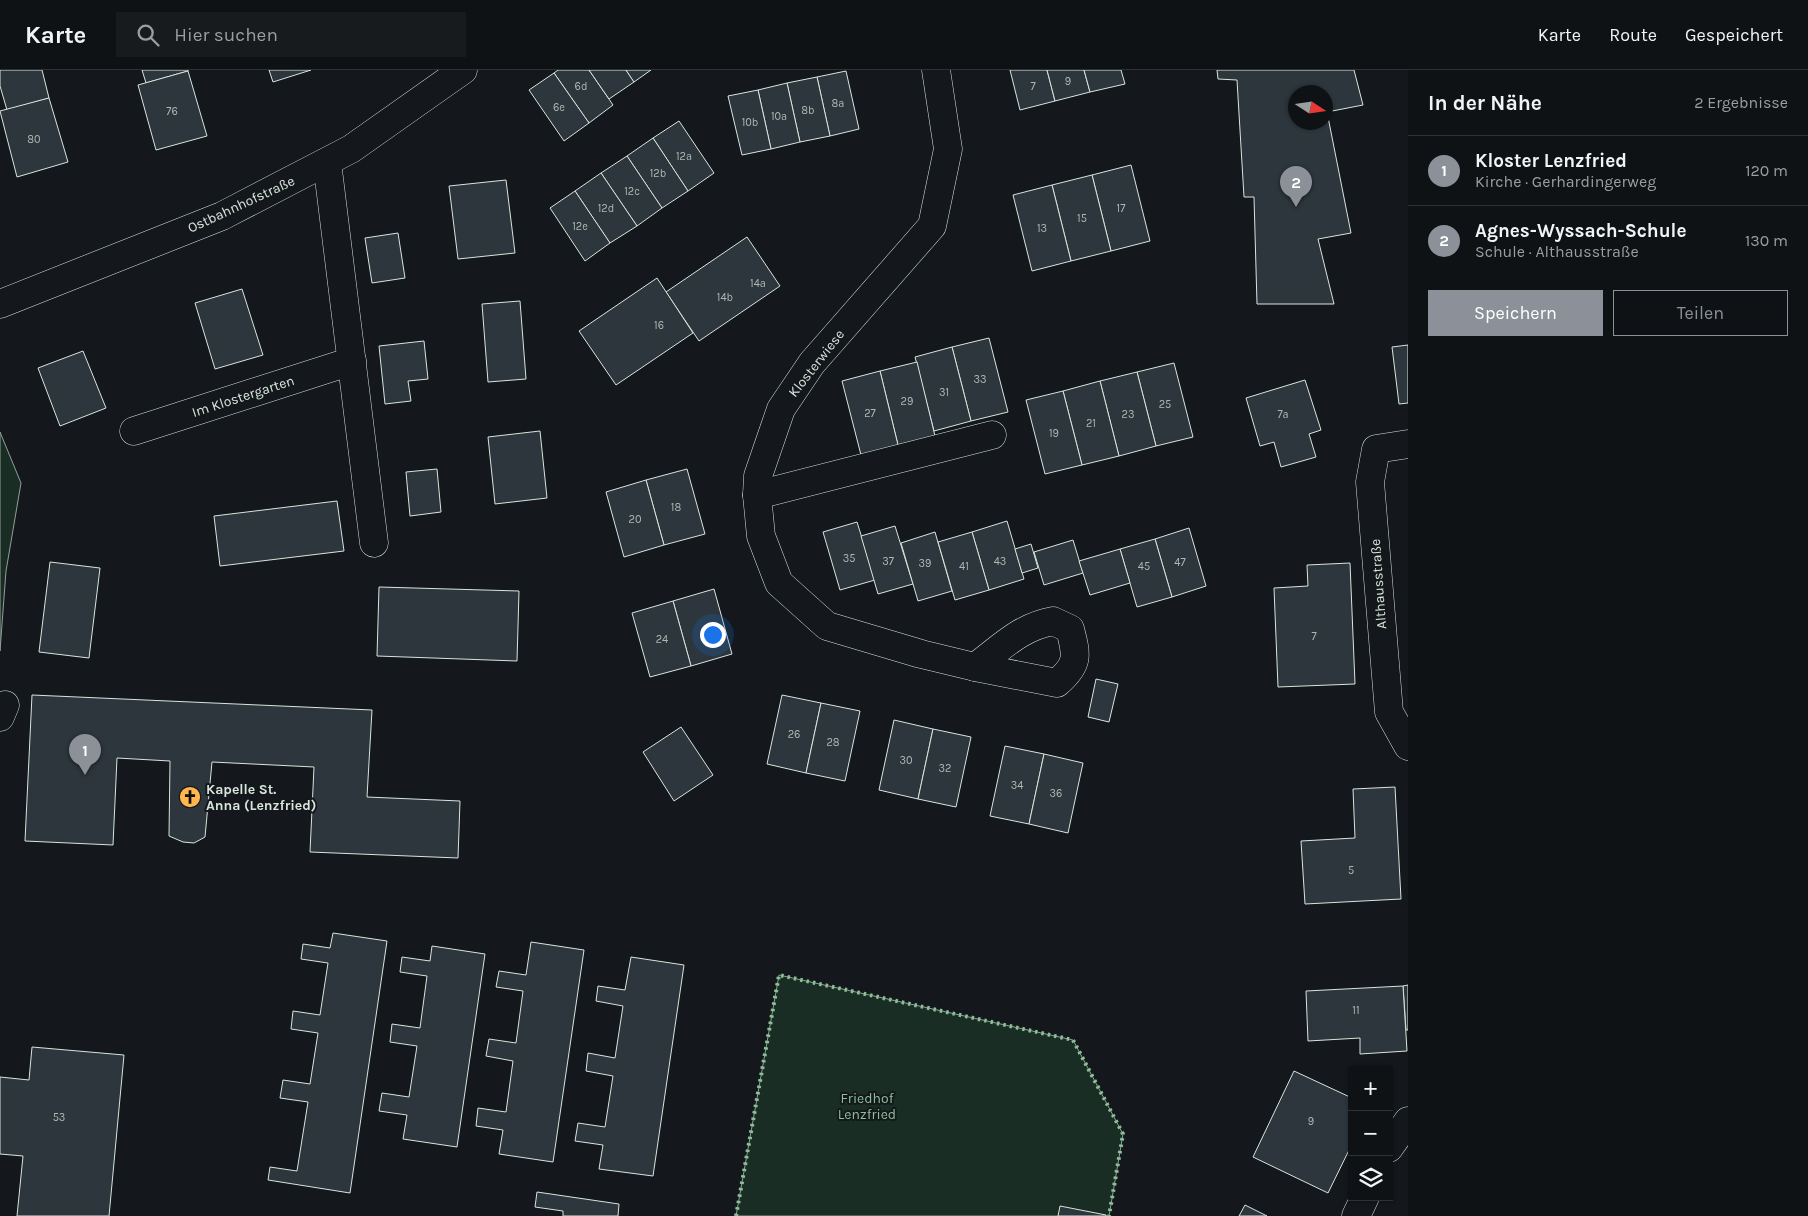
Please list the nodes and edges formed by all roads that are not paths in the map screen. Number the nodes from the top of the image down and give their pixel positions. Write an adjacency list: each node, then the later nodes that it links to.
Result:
1 (464, 70): 3 (street, Ostbahnhofstraße)
2 (936, 70): 10 (street, Klosterwiese)
3 (431, 80): 4 (street, Ostbahnhofstraße)
4 (327, 162): 5 (street, Ostbahnhofstraße); 6 (street)
5 (0, 304)
6 (352, 361): 7 (street, Im Klostergarten); 11 (street)
7 (134, 431)
8 (992, 435): 10 (street)
9 (1408, 444): 13 (street, Althausstraße)
10 (757, 495): 12 (street, Klosterwiese)
11 (374, 543)
12 (975, 667)
13 (1408, 746)
14 (1408, 1121): 15 (street)
15 (1393, 1142)
16 (1363, 1201): 17 (street)
17 (1356, 1216)

